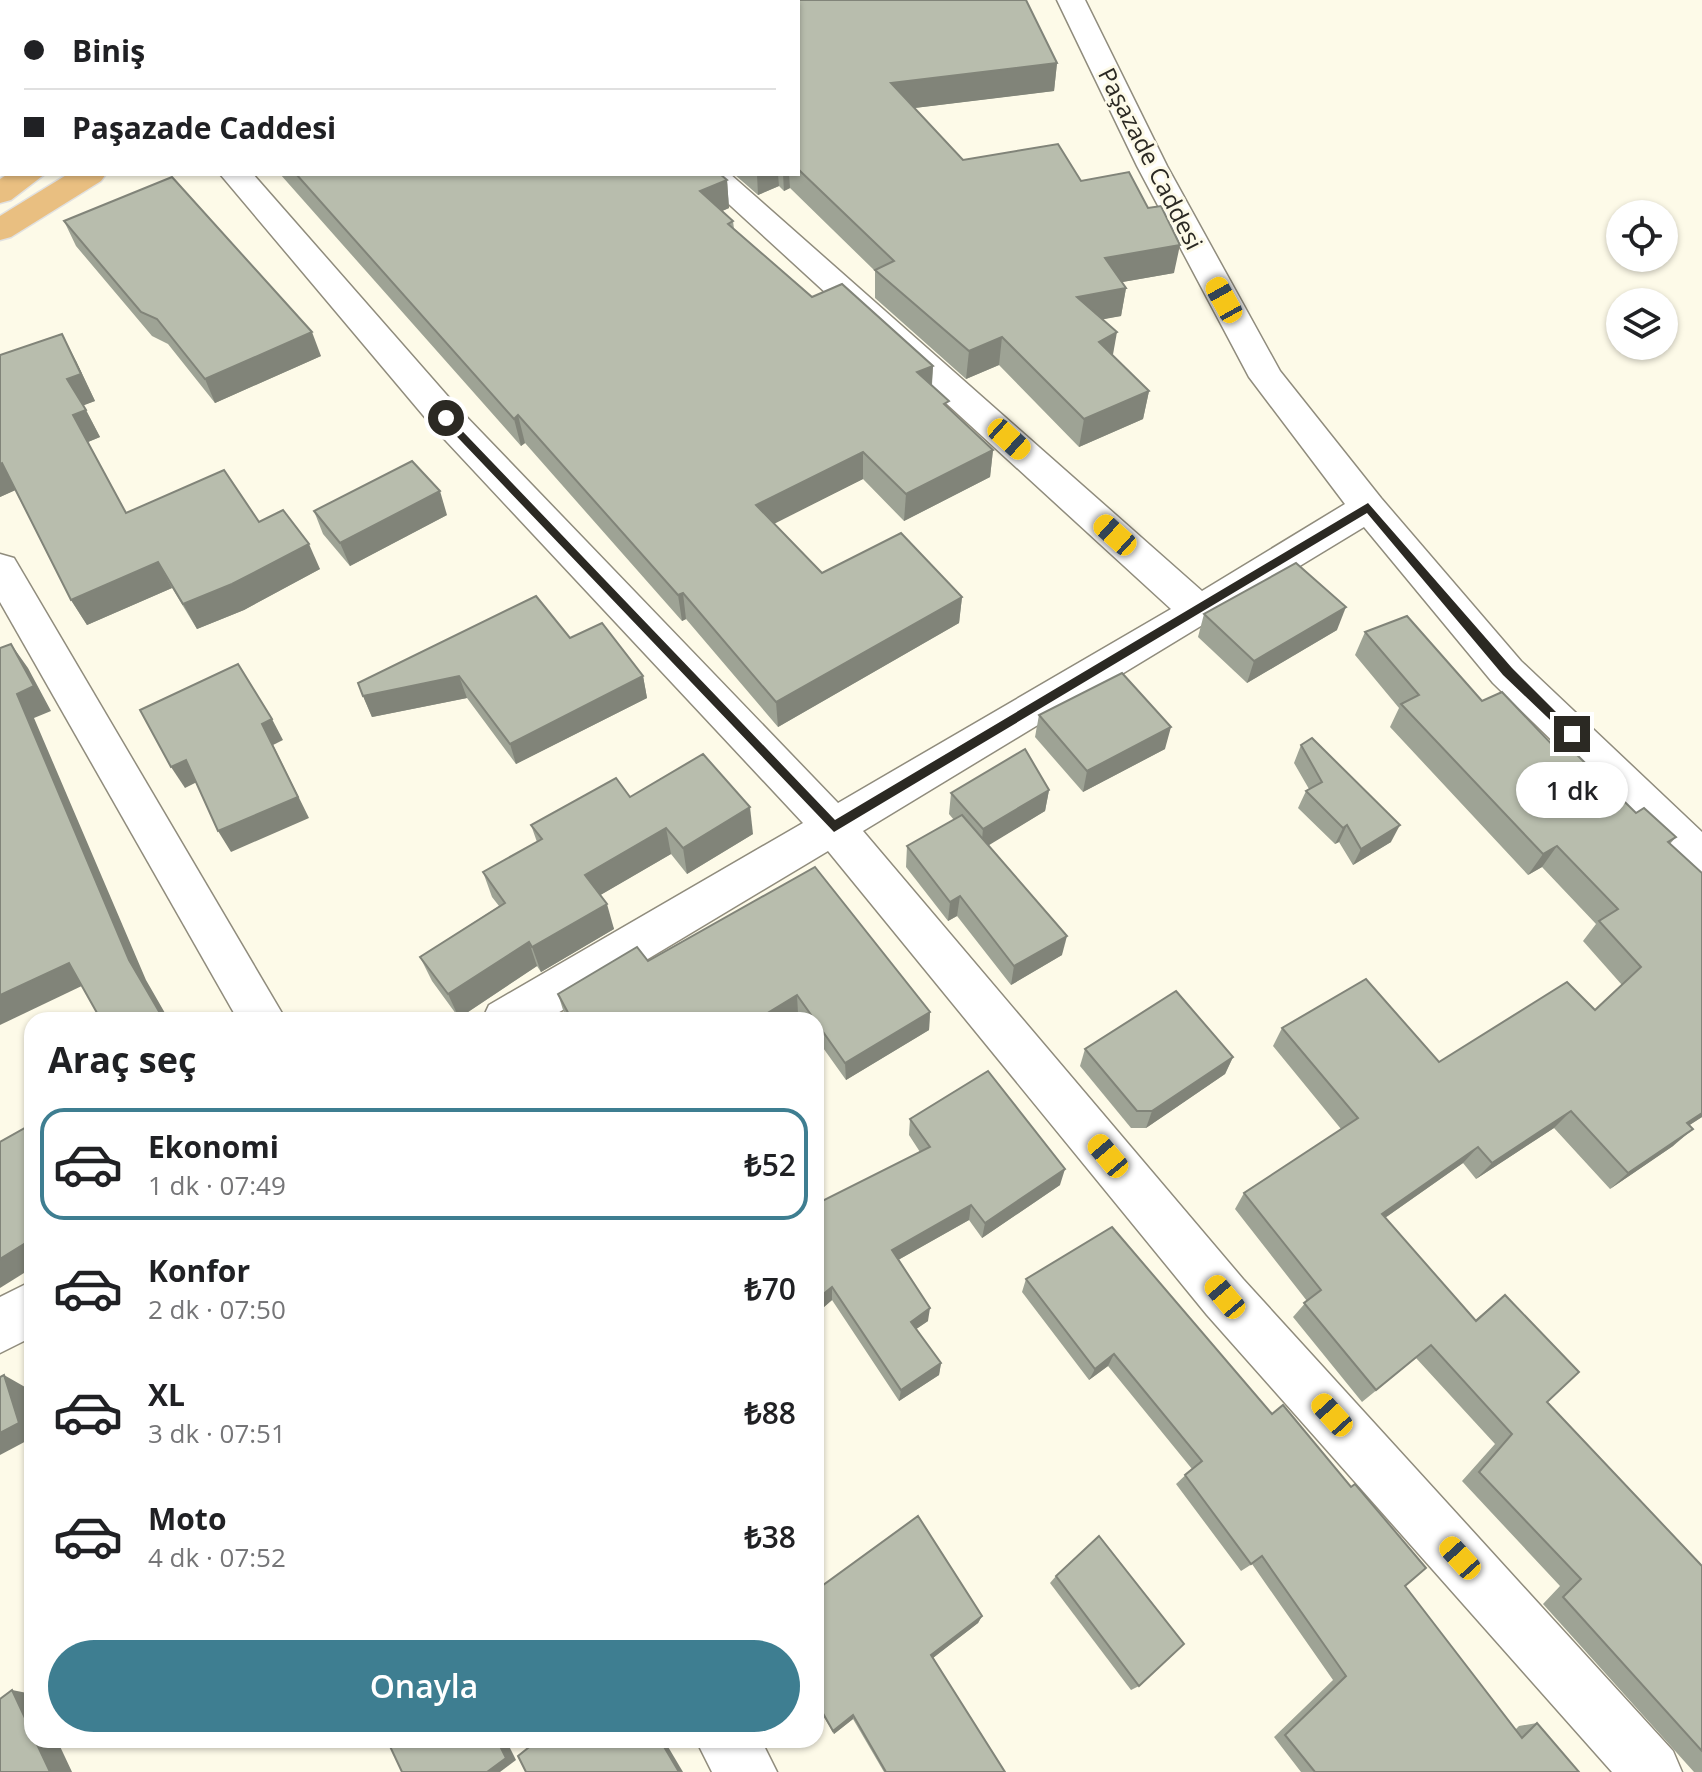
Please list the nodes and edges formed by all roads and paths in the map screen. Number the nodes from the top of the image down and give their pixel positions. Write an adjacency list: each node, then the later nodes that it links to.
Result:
1 (1071, 0): 8 (street, Paşazade Caddesi)
2 (26, 176): 6 (main road)
3 (87, 176): 7 (main road)
4 (238, 176): 11 (street)
5 (714, 176): 10 (street)
6 (0, 193)
7 (0, 230)
8 (1368, 507): 10 (street); 12 (street, Paşazade Caddesi)
9 (0, 568): 13 (street)
10 (1199, 611): 11 (street)
11 (834, 827): 14 (street); 19 (street)
12 (1702, 859)
13 (258, 1012)
14 (519, 1012)
15 (24, 1312): 16 (street)
16 (0, 1327)
17 (731, 1748): 18 (street)
18 (747, 1772)
19 (1652, 1772)

